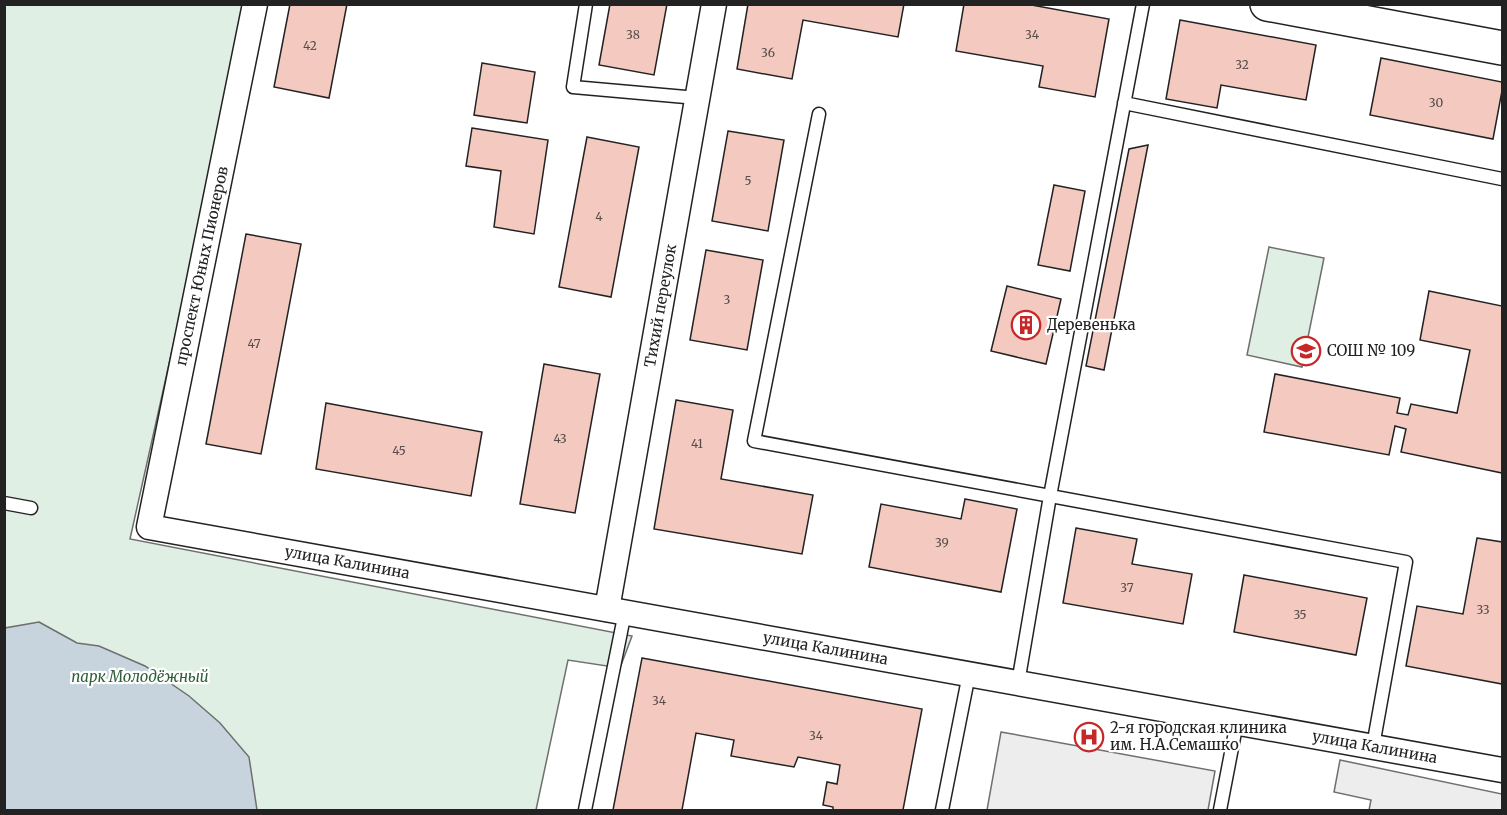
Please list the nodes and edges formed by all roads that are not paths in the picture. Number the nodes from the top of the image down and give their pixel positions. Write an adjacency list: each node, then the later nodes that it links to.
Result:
1 (255, 4): 14 (street, проспект Юных Пионеров)
2 (586, 4): 7 (lane)
3 (714, 4): 7 (street, Тихий переулок)
4 (1143, 4): 8 (lane)
5 (1267, 4): 6 (street)
6 (1503, 48)
7 (697, 98): 15 (street, Тихий переулок)
8 (1124, 103): 10 (lane); 11 (lane)
9 (819, 114): 11 (lane)
10 (1503, 179)
11 (1050, 496): 17 (lane); 19 (lane)
12 (4, 502): 13 (lane)
13 (31, 508)
14 (148, 527): 15 (street, улица Калинина)
15 (616, 611): 16 (street, улица Калинина); 21 (lane)
16 (969, 674): 17 (street, улица Калинина); 22 (lane)
17 (1018, 683): 18 (street, улица Калинина)
18 (1237, 722): 19 (street, улица Калинина); 23 (lane)
19 (1373, 746): 20 (street, улица Калинина)
20 (1503, 770)
21 (585, 810)
22 (942, 810)
23 (1220, 810)

